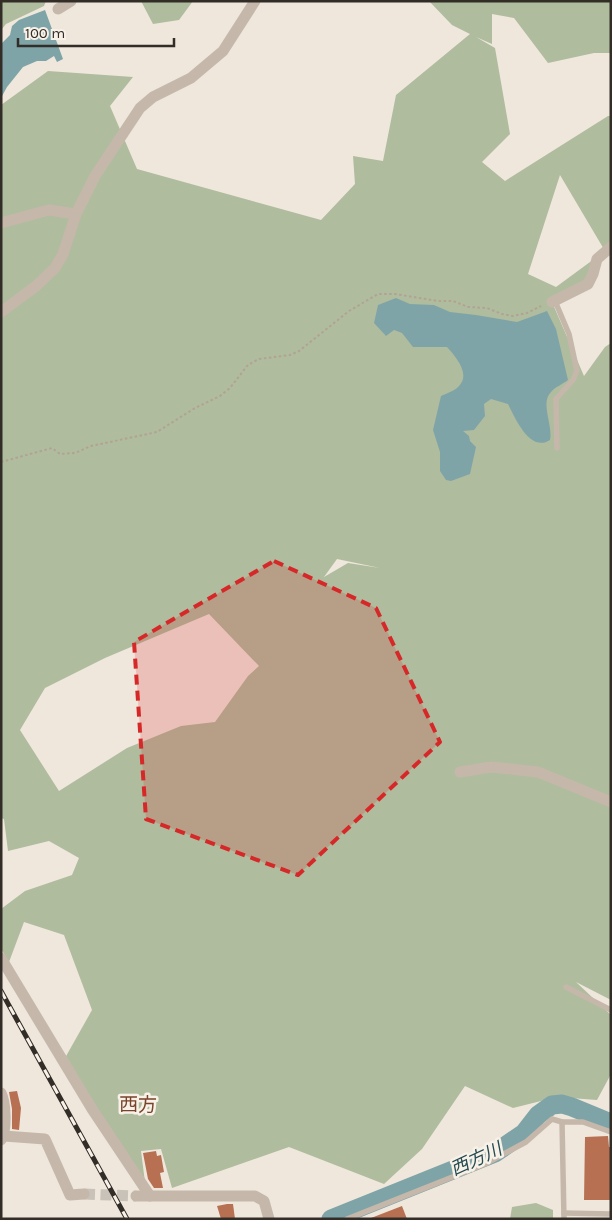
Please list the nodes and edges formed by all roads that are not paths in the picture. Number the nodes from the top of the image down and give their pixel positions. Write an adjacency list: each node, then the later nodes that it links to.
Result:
1 (71, 1): 3 (street)
2 (255, 1): 4 (street)
3 (58, 9)
4 (76, 214): 5 (street); 8 (street)
5 (1, 223)
6 (611, 247): 7 (street)
7 (554, 302): 9 (lane)
8 (1, 312)
9 (558, 448)
10 (460, 772): 11 (street)
11 (611, 802)
12 (1, 958): 21 (street)
13 (566, 987): 14 (lane)
14 (611, 1010)
15 (1, 1092): 18 (street)
16 (562, 1122): 17 (lane); 23 (lane); 25 (lane)
17 (611, 1132)
18 (2, 1138): 19 (street)
19 (84, 1194)
20 (136, 1196): 21 (street)
21 (150, 1196): 24 (street)
22 (611, 1214): 23 (lane)
23 (564, 1216)
24 (269, 1219)
25 (347, 1219)

